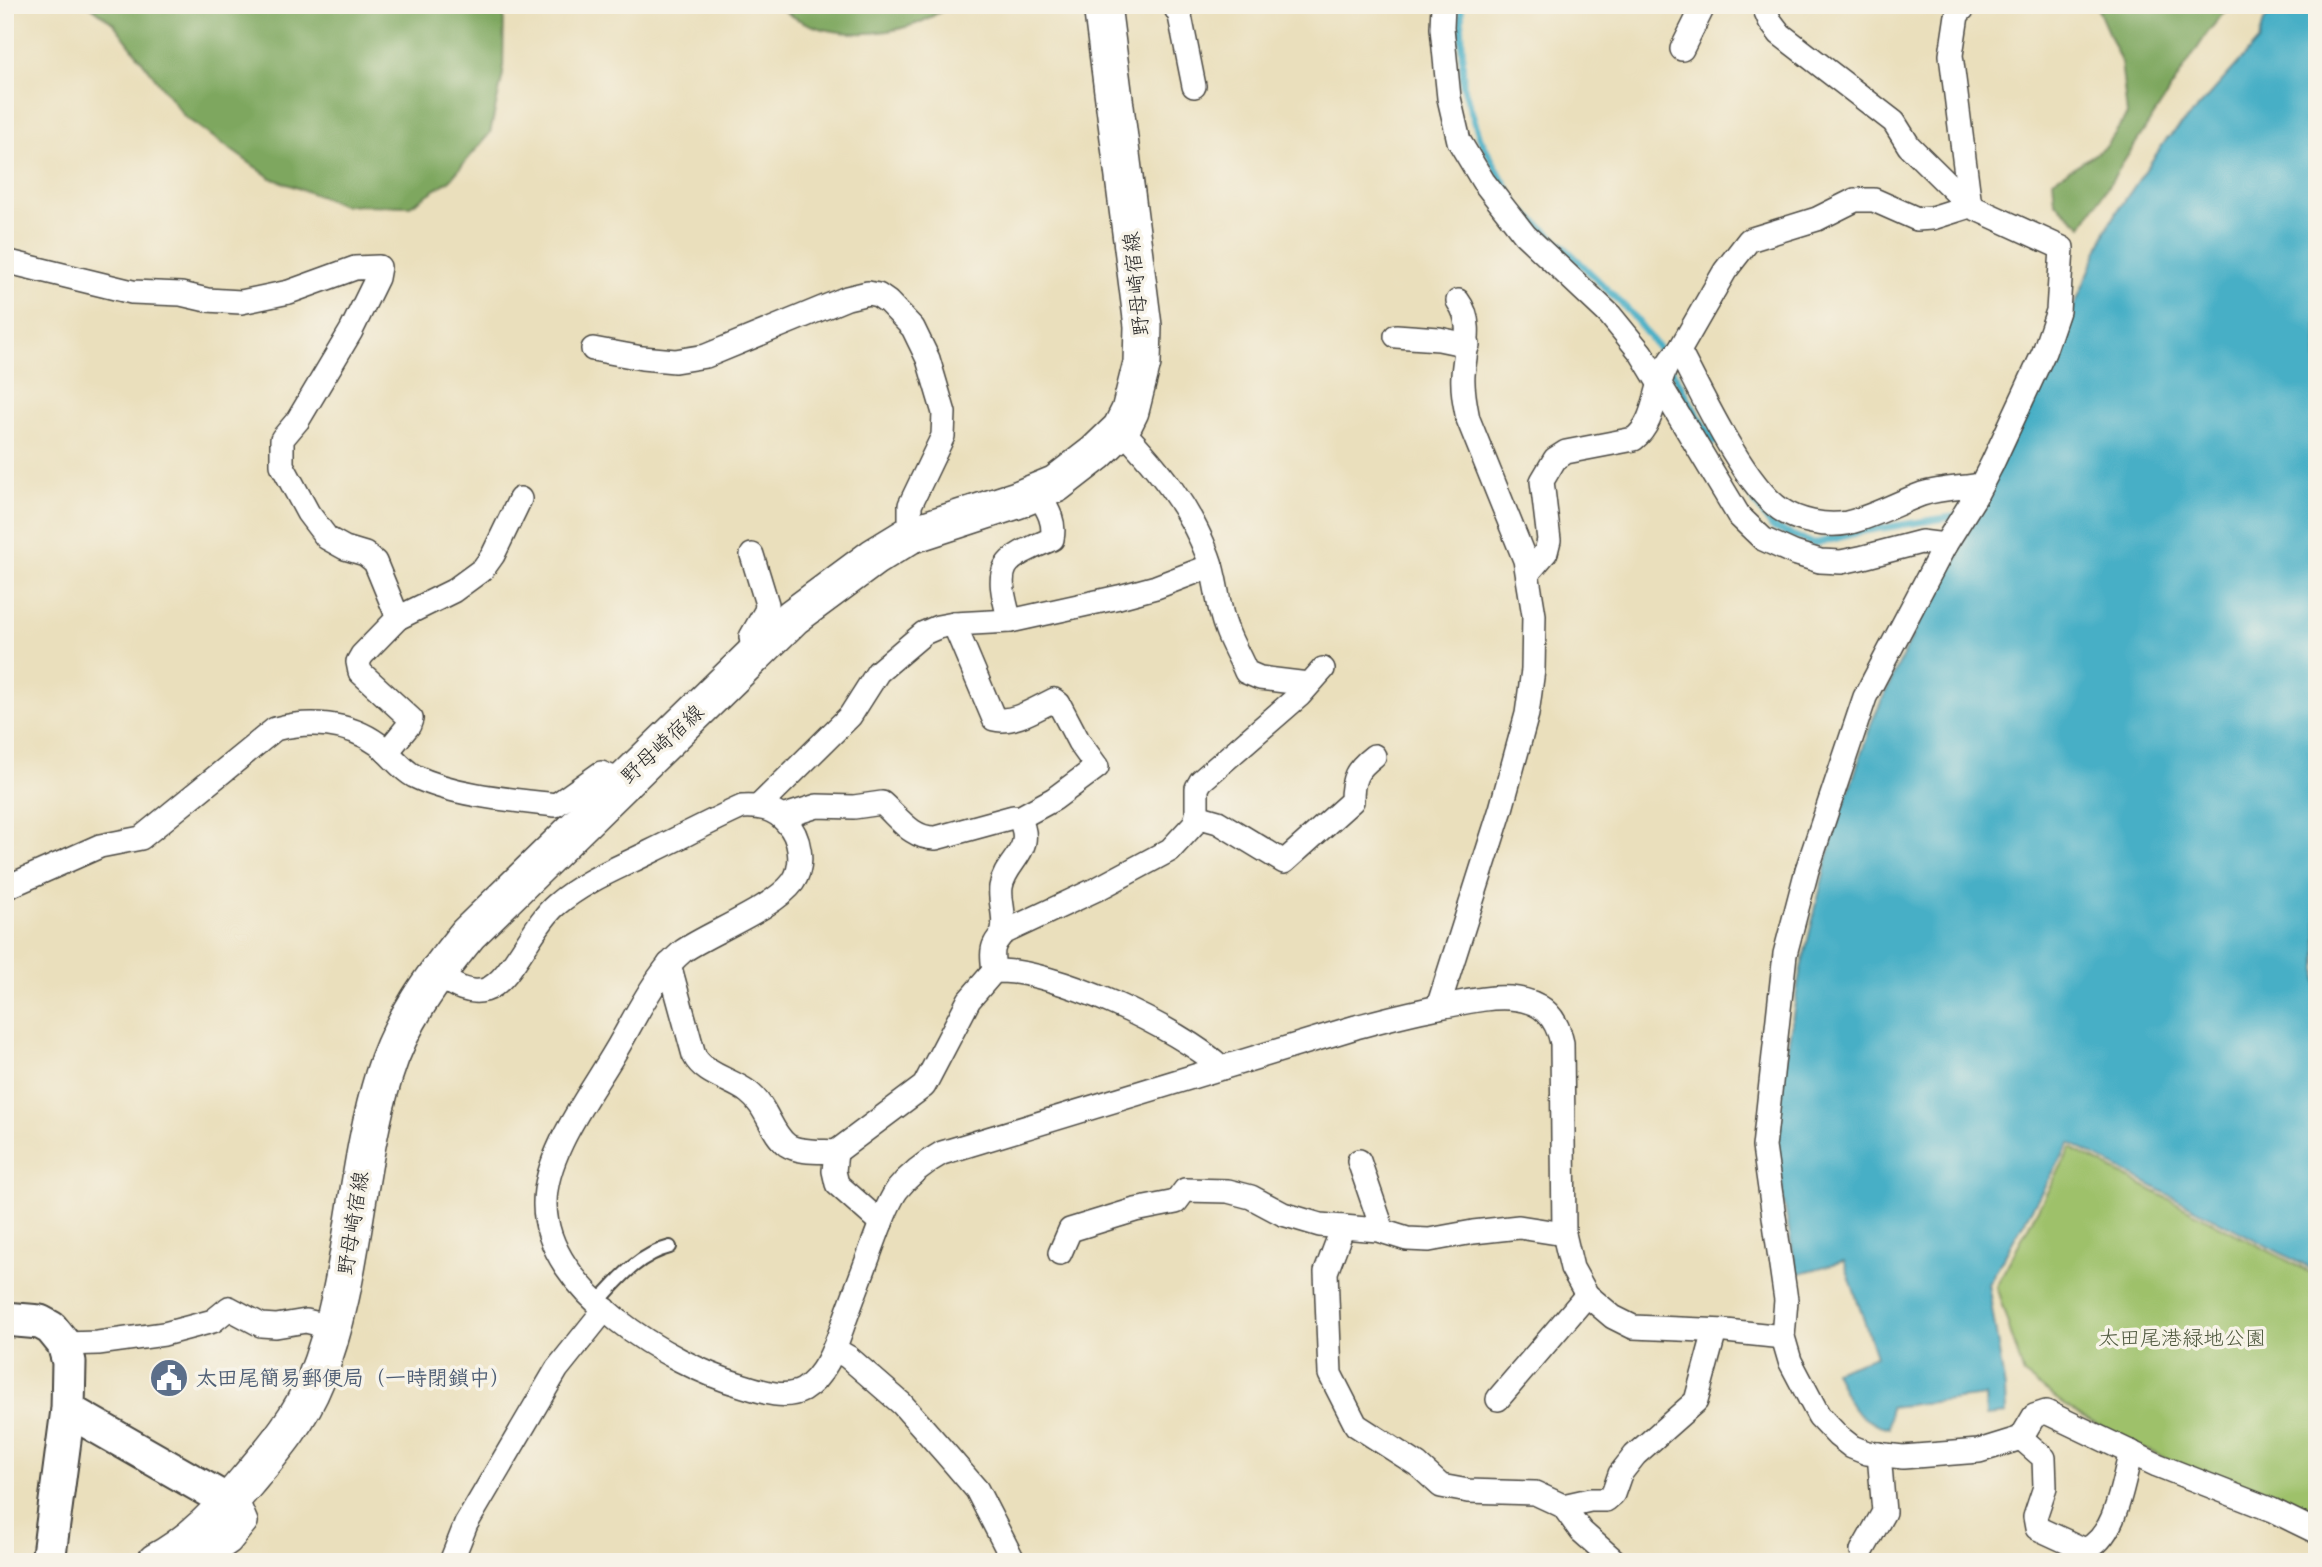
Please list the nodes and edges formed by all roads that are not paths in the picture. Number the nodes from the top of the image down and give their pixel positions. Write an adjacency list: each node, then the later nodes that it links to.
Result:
1 (1102, 5): 17 (main road, 野母崎宿線)
2 (1174, 5): 8 (street)
3 (1443, 5): 16 (street)
4 (1704, 5): 7 (street)
5 (1763, 5): 9 (street)
6 (1966, 5): 9 (street)
7 (1682, 49)
8 (1194, 86)
9 (1970, 206): 15 (street); 18 (street)
10 (5, 261): 26 (street)
11 (1458, 301): 13 (street)
12 (1396, 337): 13 (street)
13 (1468, 345): 25 (street)
14 (593, 349): 21 (street)
15 (1679, 351): 16 (street); 18 (street)
16 (1661, 386): 22 (street); 25 (street)
17 (1121, 429): 19 (main road, 野母崎宿線); 24 (street)
18 (1978, 491): 22 (street)
19 (1037, 492): 21 (main road, 野母崎宿線); 27 (street)
20 (520, 499): 26 (street)
21 (910, 535): 29 (main road, 野母崎宿線)
22 (1949, 538): 57 (street)
23 (752, 555): 29 (street)
24 (1211, 566): 27 (street); 34 (street)
25 (1528, 573): 42 (street)
26 (398, 618): 30 (street)
27 (1010, 621): 28 (street)
28 (954, 624): 33 (street); 36 (street)
29 (755, 657): 32 (main road, 野母崎宿線)
30 (387, 752): 32 (street); 37 (street)
31 (1374, 756): 34 (street)
32 (623, 782): 41 (main road, 野母崎宿線)
33 (759, 806): 35 (street); 41 (street)
34 (1197, 816): 38 (street)
35 (782, 817): 36 (street); 39 (street)
36 (1020, 818): 38 (street)
37 (5, 888)
38 (1003, 933): 40 (street)
39 (669, 964): 44 (street); 53 (street)
40 (993, 971): 43 (street); 44 (street)
41 (435, 974): 55 (main road, 野母崎宿線)
42 (1438, 1007): 43 (street); 49 (street)
43 (1222, 1068): 46 (street)
44 (836, 1152): 46 (street)
45 (1359, 1161): 48 (street)
46 (881, 1223): 59 (street)
47 (1343, 1227): 48 (street); 51 (street); 66 (street)
48 (1382, 1231): 49 (street)
49 (1564, 1234): 52 (street)
50 (670, 1247): 53 (lane)
51 (1059, 1253)
52 (1587, 1296): 56 (street); 60 (street)
53 (601, 1305): 59 (street); 73 (street)
54 (5, 1319): 58 (street)
55 (331, 1327): 58 (street); 65 (main road, 野母崎宿線)
56 (1715, 1331): 57 (street); 66 (street)
57 (1783, 1337): 64 (street)
58 (64, 1344): 61 (street)
59 (834, 1349): 74 (street)
60 (1498, 1399)
61 (68, 1410): 65 (street); 70 (street)
62 (2021, 1438): 63 (street); 64 (street); 68 (street)
63 (2131, 1452): 67 (street); 68 (street)
64 (1879, 1454): 69 (street)
65 (229, 1502): 71 (main road, 野母崎宿線); 72 (street)
66 (1563, 1506): 75 (street)
67 (2317, 1532)
68 (2082, 1556)
69 (1863, 1558)
70 (48, 1562)
71 (156, 1562)
72 (201, 1562)
73 (451, 1562)
74 (1014, 1562)
75 (1616, 1562)

